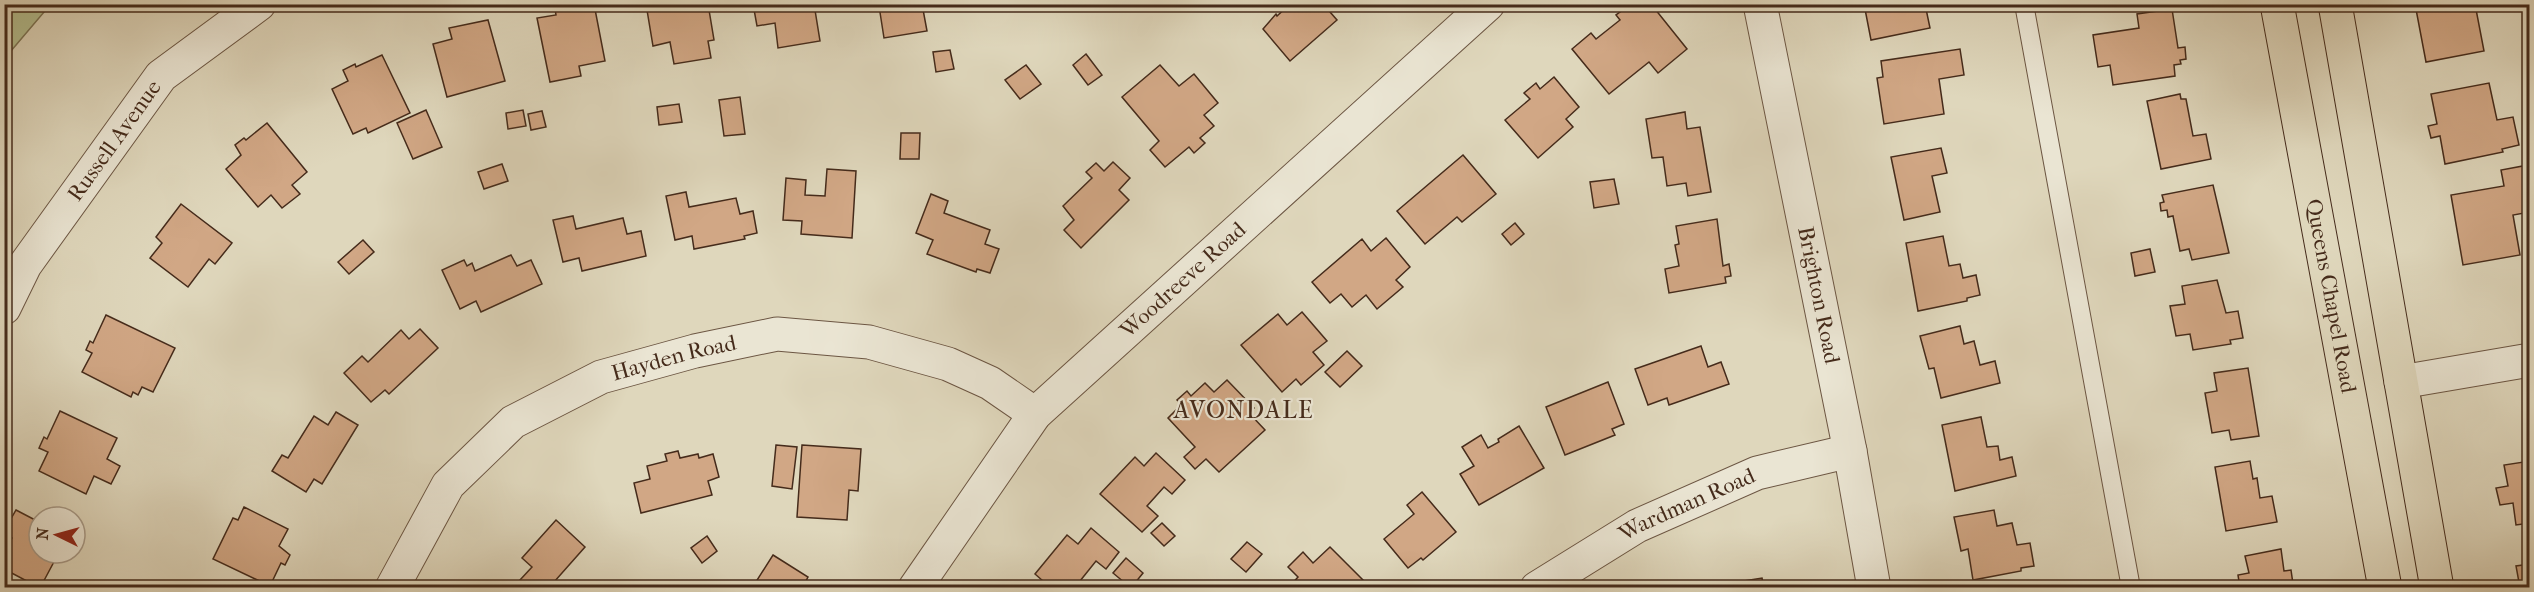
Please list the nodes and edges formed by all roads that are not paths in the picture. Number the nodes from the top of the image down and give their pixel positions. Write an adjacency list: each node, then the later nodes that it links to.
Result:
1 (259, 4): 7 (street, Russell Avenue)
2 (1488, 4): 10 (street, Woodreeve Road)
3 (1760, 4): 11 (street, Brighton Road)
4 (2024, 4): 16 (lane)
5 (2277, 4): 17 (main road, Queens Chapel Road)
6 (2335, 4): 9 (main road)
7 (4, 308)
8 (2529, 360): 9 (street)
9 (2401, 382): 18 (main road)
10 (1035, 414): 12 (street, Hayden Road); 13 (street, Woodreeve Road)
11 (1850, 451): 14 (street, Wardman Road); 15 (street, Brighton Road)
12 (392, 588)
13 (915, 588)
14 (1537, 588)
15 (1874, 588)
16 (2131, 588)
17 (2385, 588)
18 (2437, 588)

